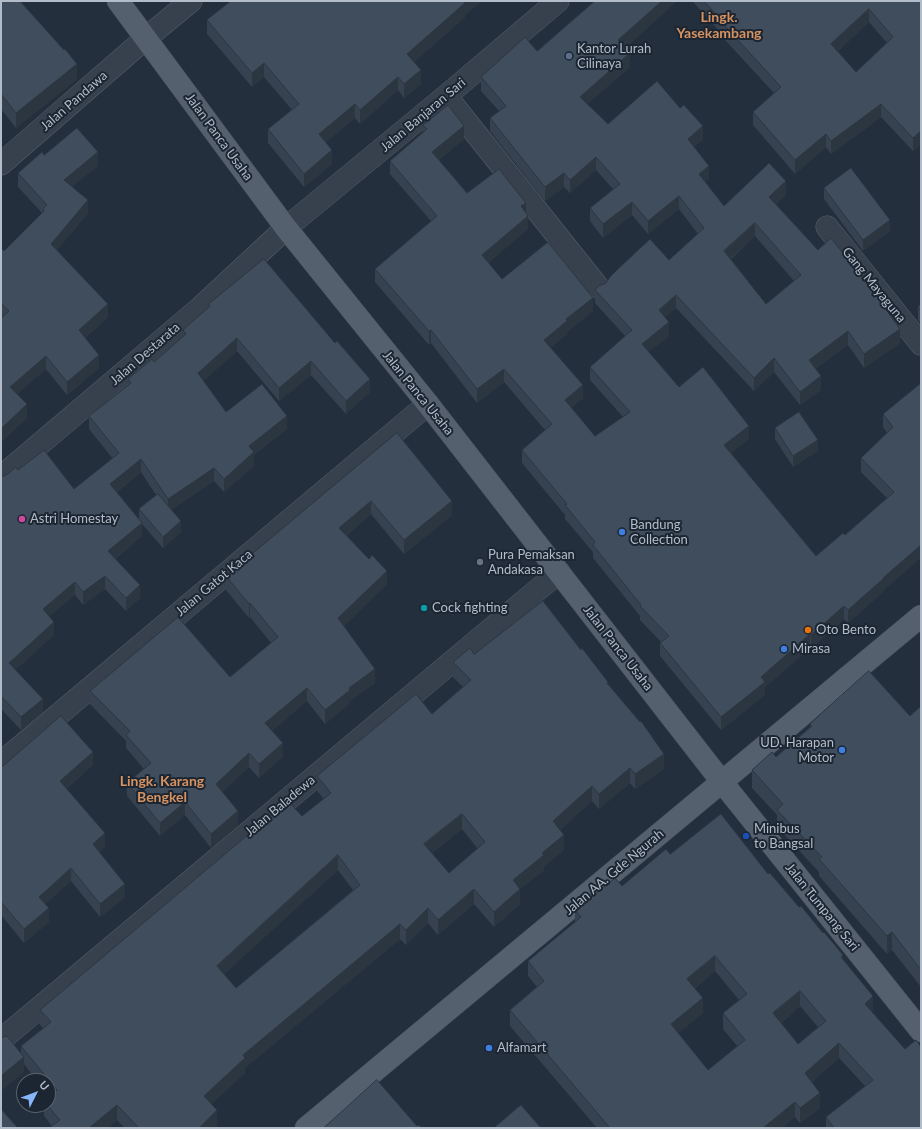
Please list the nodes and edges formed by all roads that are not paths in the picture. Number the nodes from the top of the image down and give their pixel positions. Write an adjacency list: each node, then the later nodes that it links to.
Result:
1 (118, 1): 4 (main road, Jalan Panca Usaha)
2 (191, 1): 4 (street, Jalan Pandawa)
3 (558, 1): 5 (street, Jalan Banjaran Sari)
4 (146, 38): 6 (street, Jalan Pandawa); 8 (main road, Jalan Panca Usaha)
5 (446, 96): 8 (street, Jalan Banjaran Sari); 9 (street)
6 (1, 164)
7 (827, 227): 10 (street, Gang Mayaguna)
8 (286, 228): 11 (main road, Jalan Panca Usaha); 12 (street, Jalan Destarata)
9 (598, 287)
10 (921, 344)
11 (428, 404): 13 (main road, Jalan Panca Usaha); 15 (street, Jalan Gatot Kaca)
12 (1, 477)
13 (559, 572): 16 (main road, Jalan Panca Usaha); 18 (street, Jalan Baladewa)
14 (921, 616): 16 (main road, Jalan AA. Gde Ngurah)
15 (1, 763)
16 (722, 782): 17 (main road, Jalan Tumpang Sari); 19 (main road, Jalan AA. Gde Ngurah)
17 (921, 1031)
18 (1, 1040)
19 (306, 1128)

